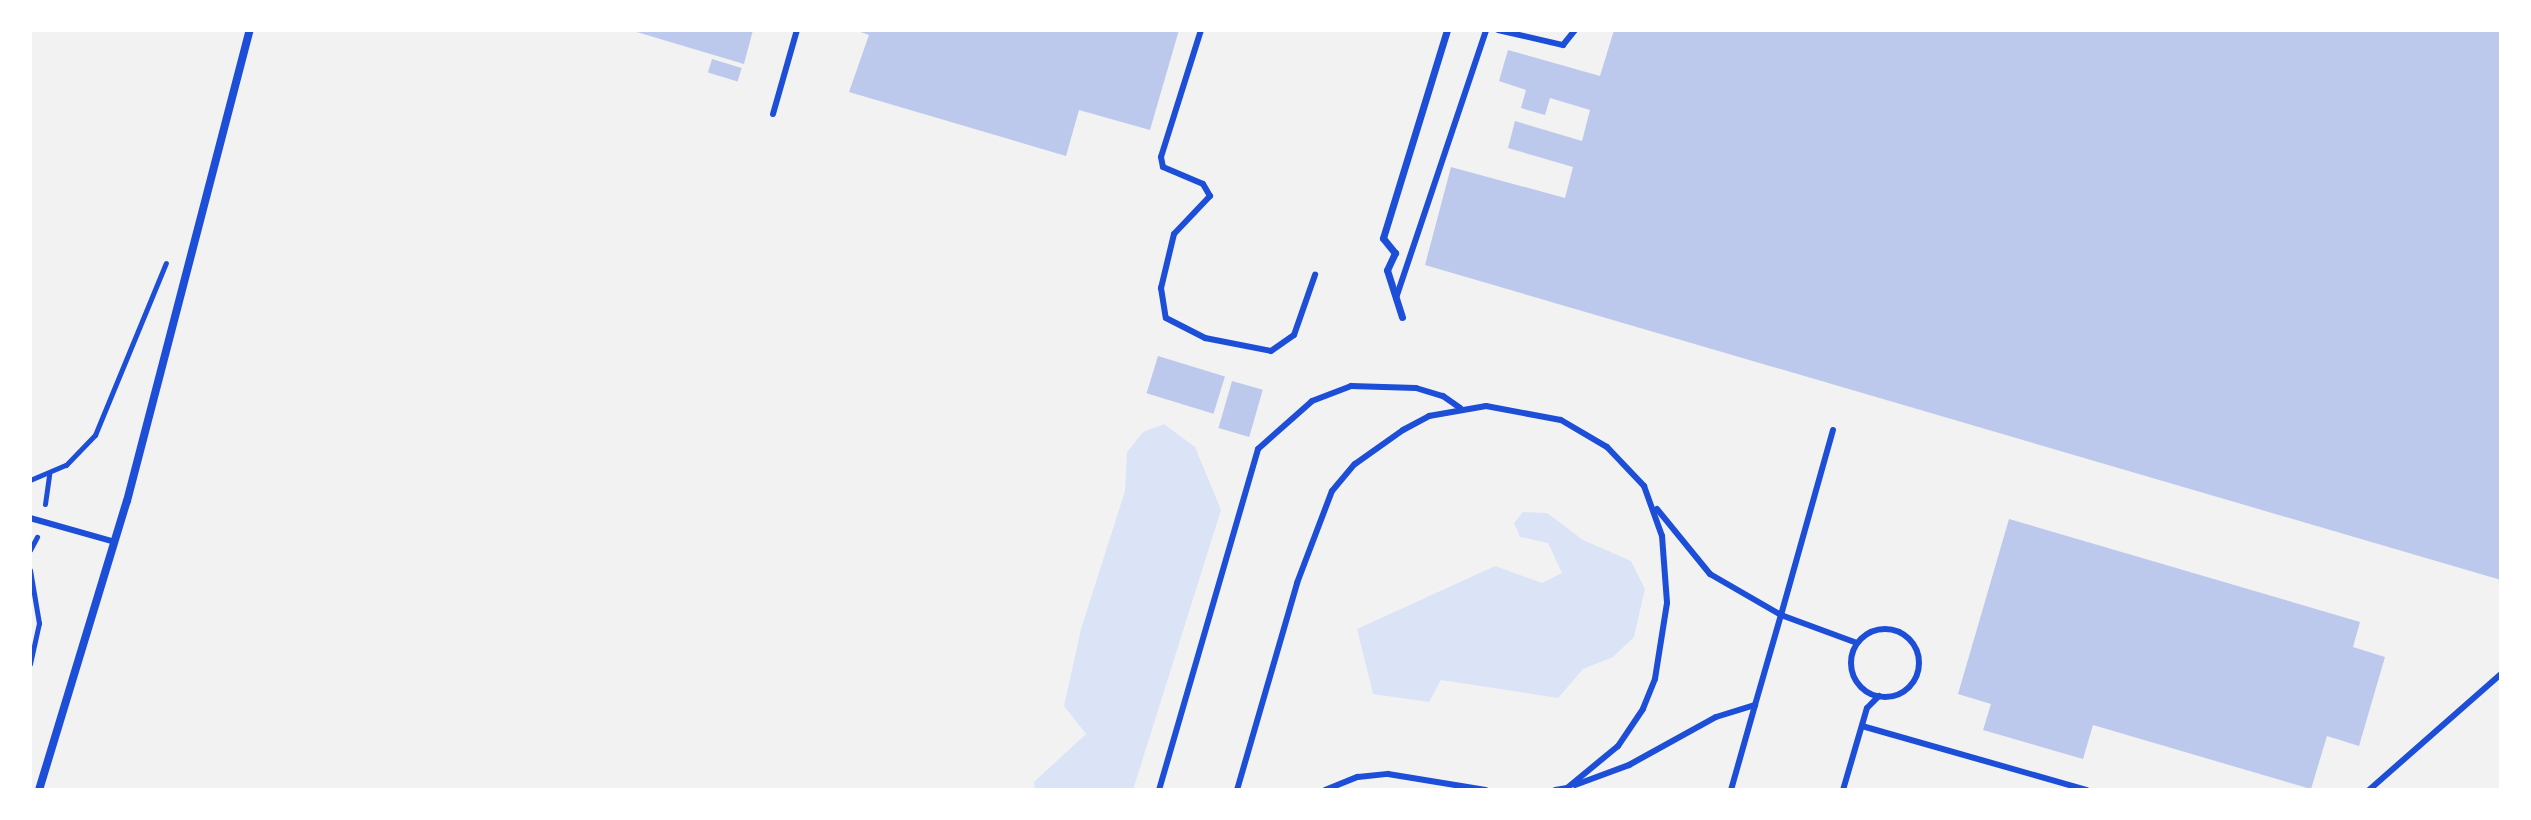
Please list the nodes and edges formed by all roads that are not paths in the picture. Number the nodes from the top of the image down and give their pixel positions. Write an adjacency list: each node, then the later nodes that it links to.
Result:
1 (797, 30): 8 (lane)
2 (1201, 30): 9 (lane)
3 (1447, 30): 10 (street)
4 (1486, 30): 10 (lane)
5 (1498, 30): 6 (lane)
6 (1575, 30)
7 (250, 32): 16 (street)
8 (773, 114)
9 (1315, 275)
10 (1396, 298): 11 (street)
11 (1402, 317)
12 (1460, 408): 14 (lane); 25 (lane); 26 (lane)
13 (1833, 430): 17 (lane)
14 (1655, 507): 17 (lane); 23 (lane)
15 (30, 518): 16 (lane)
16 (115, 542): 24 (street)
17 (1781, 615): 18 (lane); 21 (lane)
18 (1857, 643): 20 (lane); 20 (lane)
19 (2501, 674): 33 (lane)
20 (1879, 696): 22 (lane)
21 (1755, 705): 23 (lane); 30 (lane)
22 (1862, 726): 31 (lane); 32 (lane)
23 (1567, 788): 29 (lane)
24 (39, 790)
25 (1159, 790)
26 (1237, 790)
27 (1325, 790): 28 (lane)
28 (1486, 790)
29 (1555, 790)
30 (1731, 790)
31 (1843, 790)
32 (2087, 790)
33 (2369, 790)

